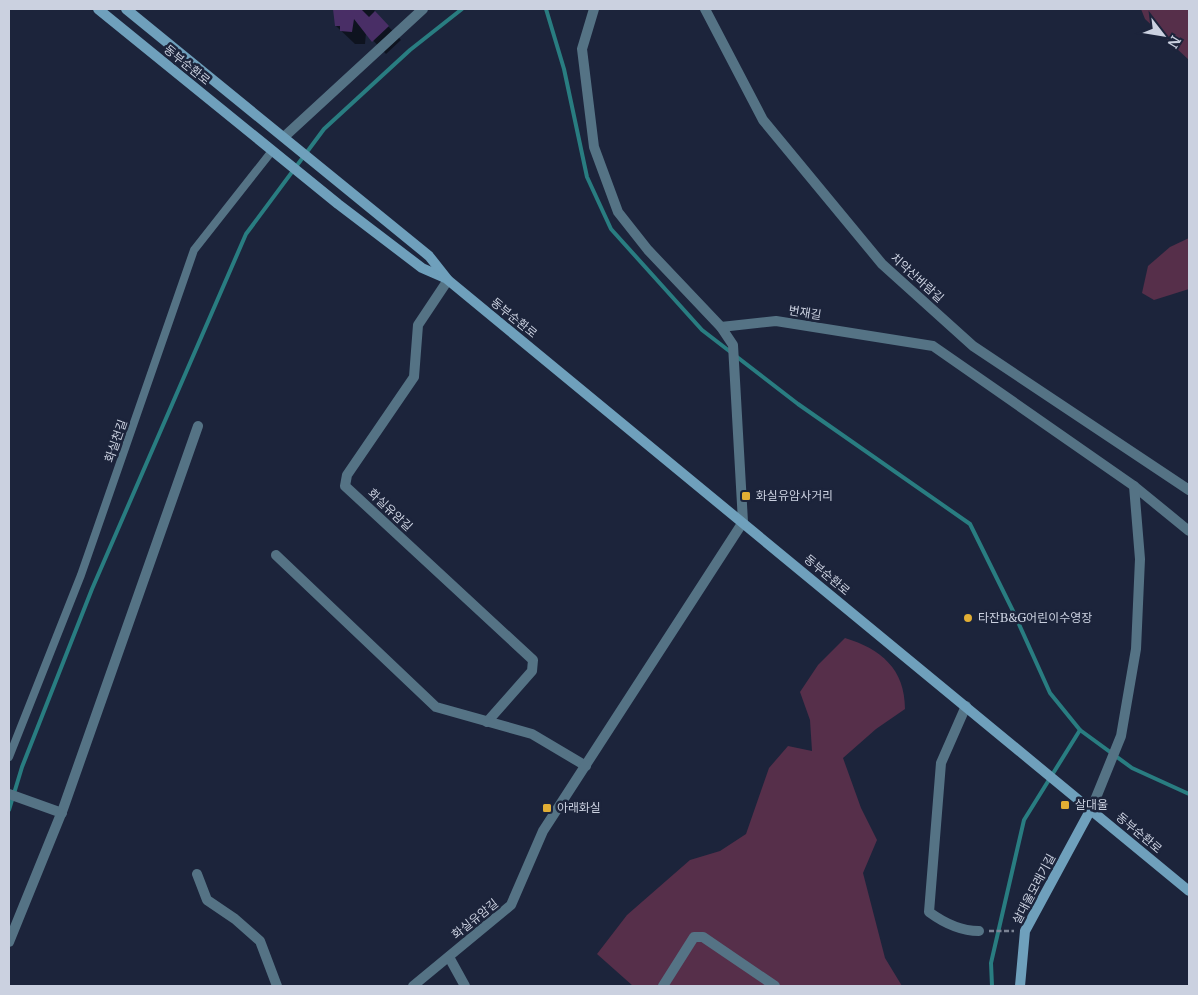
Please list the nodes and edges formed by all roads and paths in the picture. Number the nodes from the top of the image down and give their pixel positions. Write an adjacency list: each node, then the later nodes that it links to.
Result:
1 (98, 9): 7 (street, 동부순환로)
2 (126, 9): 6 (street, 동부순환로)
3 (423, 9): 6 (street)
4 (594, 9): 9 (street)
5 (705, 9): 12 (street, 치악산바람길)
6 (284, 136): 7 (street); 8 (street, 동부순환로)
7 (272, 151): 8 (street, 동부순환로); 18 (lane, 화실천길)
8 (448, 280): 13 (street, 동부순환로); 17 (street, 화실유암길)
9 (721, 327): 11 (street, 번재길); 13 (street)
10 (198, 426): 22 (street)
11 (1134, 486): 14 (street, 번재길); 21 (street)
12 (1189, 490)
13 (743, 522): 16 (street, 동부순환로); 19 (street, 화실유암길)
14 (1189, 531)
15 (276, 555): 17 (street)
16 (966, 706): 21 (street, 동부순환로); 25 (street)
17 (487, 722): 19 (street)
18 (9, 756)
19 (586, 766): 28 (street, 화실유암길)
20 (9, 794): 22 (street)
21 (1092, 807): 24 (street, 동부순환로); 34 (street, 살대울모래기길)
22 (58, 812): 27 (street)
23 (197, 874): 29 (street)
24 (1189, 891)
25 (979, 931): 26 (path)
26 (1010, 931)
27 (9, 942)
28 (448, 957): 30 (street, 화실유암길); 31 (street, 화실유암길)
29 (277, 986)
30 (413, 986)
31 (465, 986)
32 (663, 986): 33 (street)
33 (774, 986)
34 (1020, 986)

